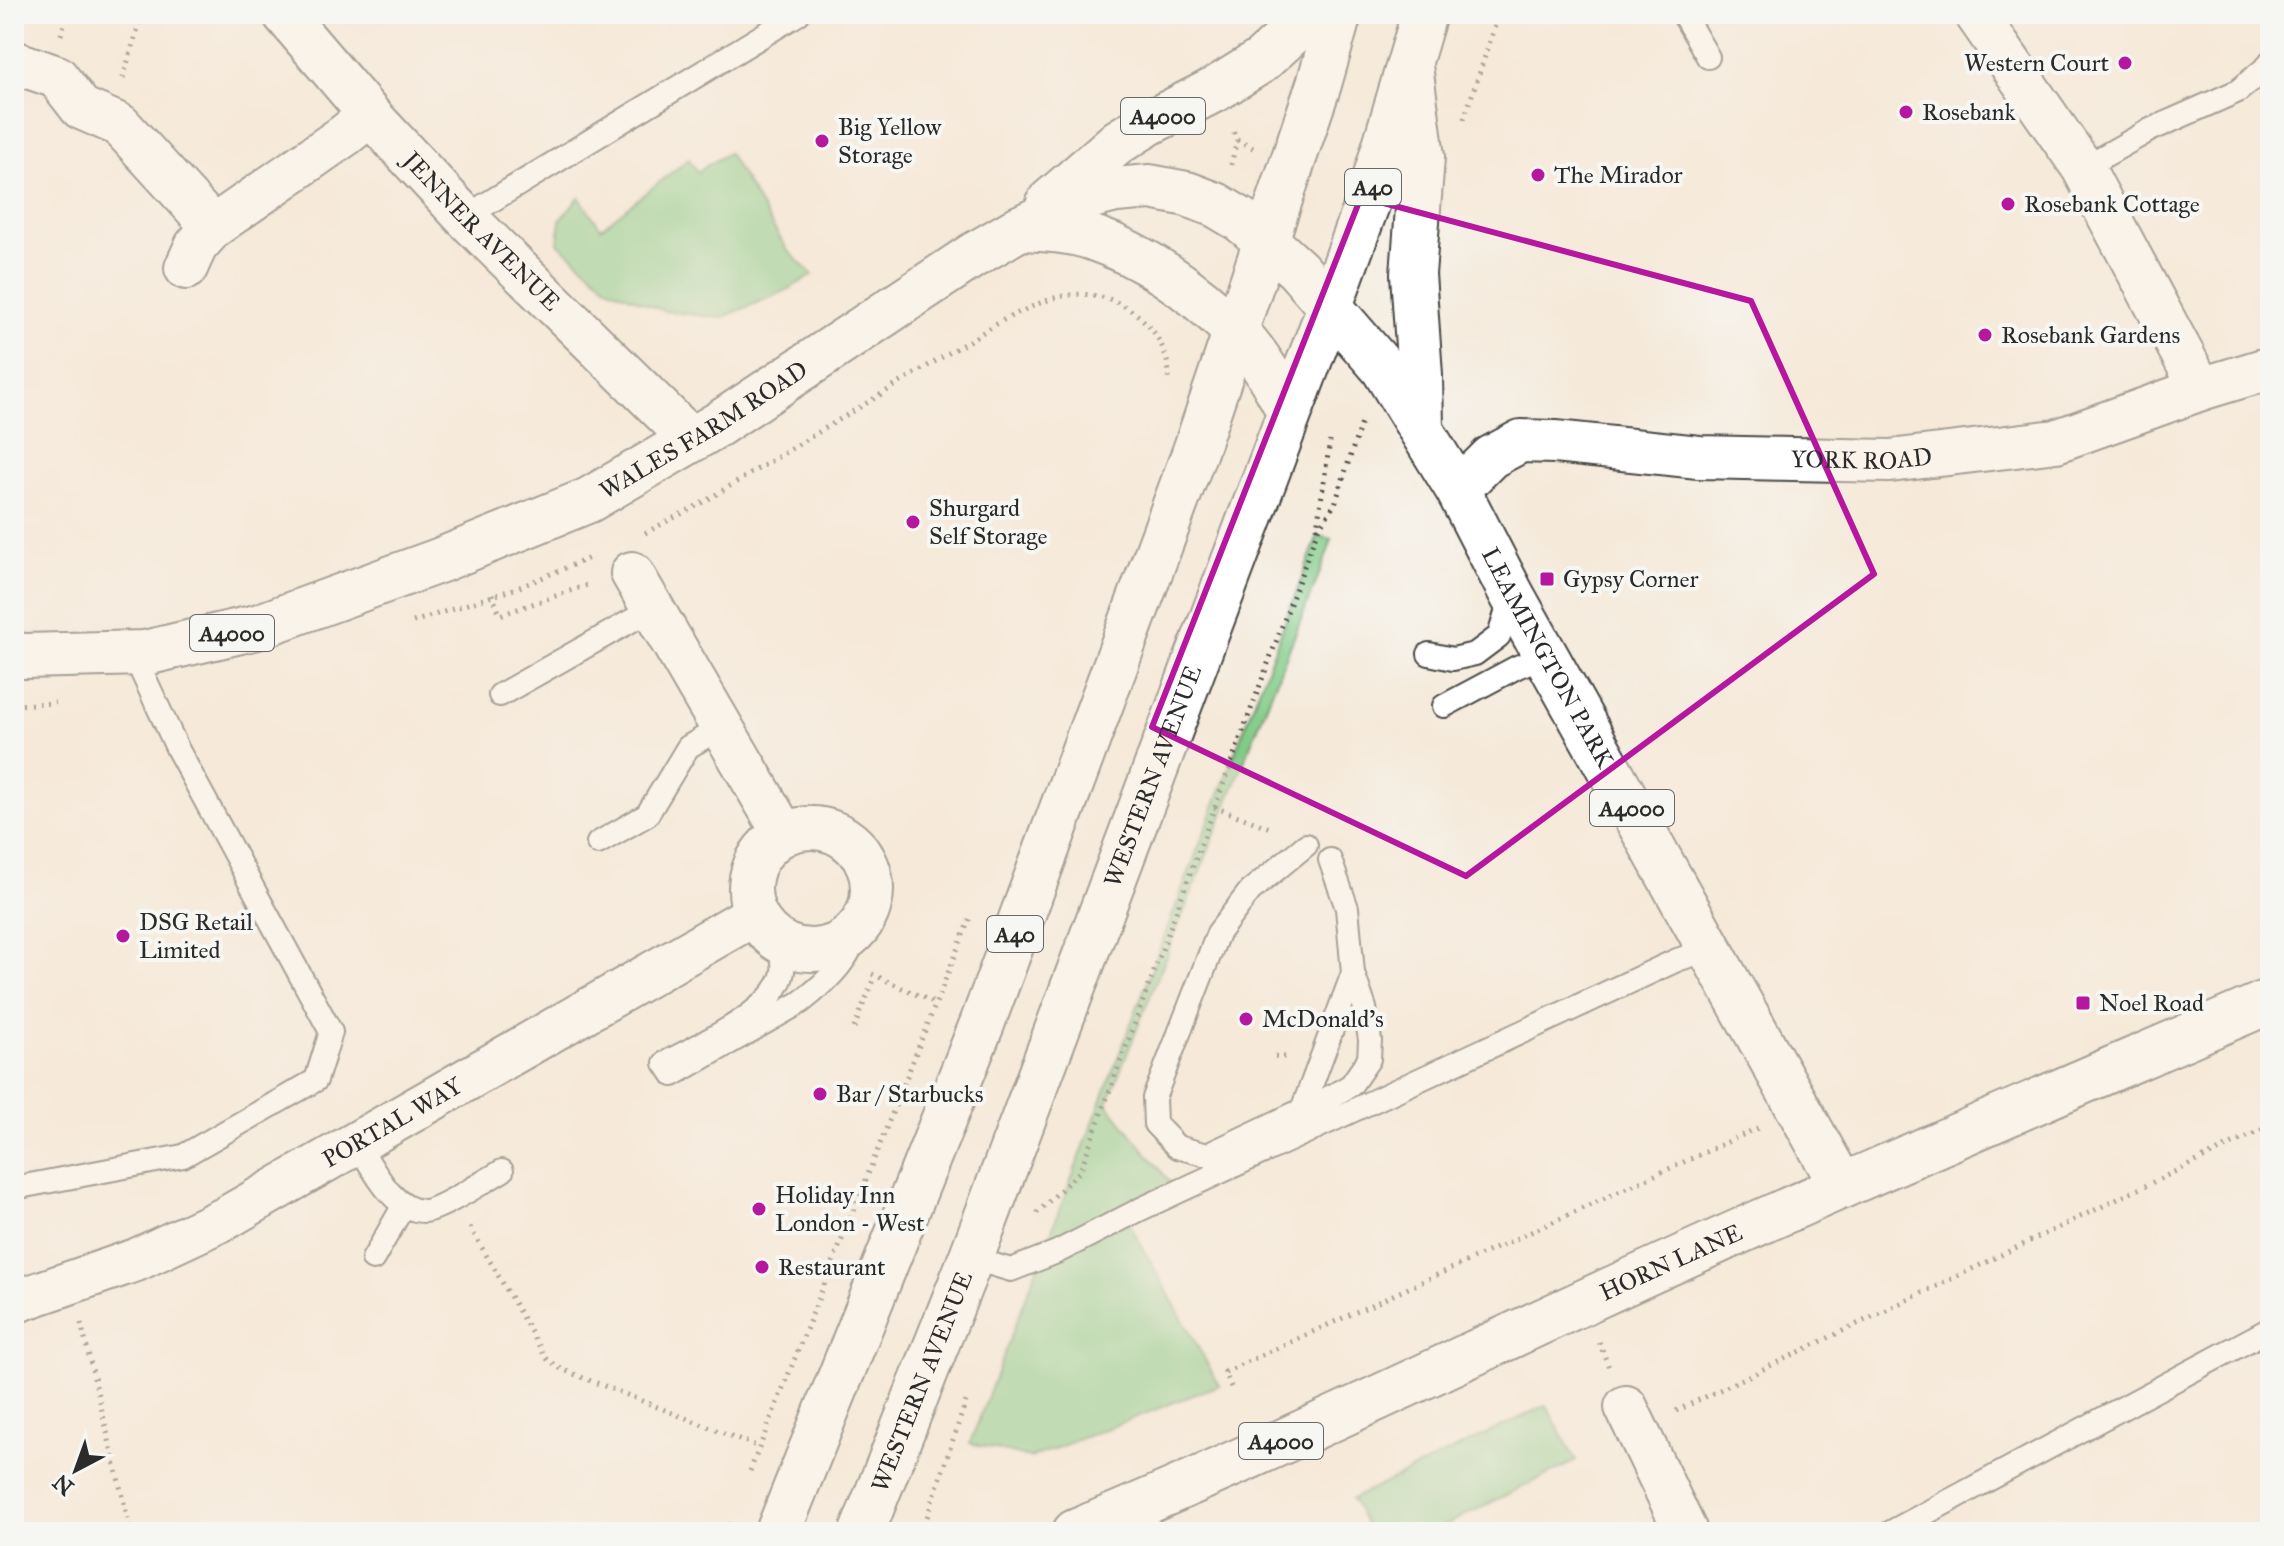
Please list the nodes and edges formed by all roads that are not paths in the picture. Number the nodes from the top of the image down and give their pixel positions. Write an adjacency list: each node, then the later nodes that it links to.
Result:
1 (284, 14): 12 (street, JENNER AVENUE)
2 (798, 14): 14 (lane)
3 (1313, 14): 16 (main road, A4000)
4 (1339, 14): 17 (main road, A40)
5 (1424, 14): 11 (main road, WESTERN AVENUE / A40)
6 (1683, 14): 8 (lane)
7 (1976, 14): 13 (street)
8 (1708, 57)
9 (14, 62): 15 (street)
10 (2270, 62): 13 (lane)
11 (1410, 66): 19 (main road, WESTERN AVENUE / A40); 24 (main road)
12 (370, 115): 14 (street, JENNER AVENUE); 15 (street)
13 (2083, 168): 22 (street)
14 (465, 217): 25 (street, JENNER AVENUE)
15 (213, 227): 18 (street)
16 (1020, 228): 17 (main road, WALES FARM ROAD / A4000); 20 (main road); 25 (main road, WALES FARM ROAD / A4000)
17 (1265, 240): 19 (main road, WALES FARM ROAD / A4000); 20 (main road, A40)
18 (186, 268)
19 (1330, 306): 23 (main road, WESTERN AVENUE / A40); 24 (main road, LEAMINGTON PARK / A4000)
20 (1235, 330): 23 (main road); 57 (main road, A40)
21 (2270, 368): 22 (street, YORK ROAD)
22 (2201, 389): 26 (street, YORK ROAD)
23 (1289, 411): 52 (main road, WESTERN AVENUE / A40)
24 (1421, 431): 26 (main road, LEAMINGTON PARK / A4000)
25 (692, 440): 29 (main road, WALES FARM ROAD / A4000)
26 (1458, 490): 28 (main road, LEAMINGTON PARK / A4000)
27 (640, 588): 33 (lane); 35 (street)
28 (1512, 595): 31 (lane); 32 (main road, LEAMINGTON PARK / A4000)
29 (133, 653): 30 (main road, WALES FARM ROAD / A4000); 49 (lane)
30 (14, 654)
31 (1429, 654)
32 (1547, 655): 34 (lane); 42 (main road, LEAMINGTON PARK / A4000)
33 (500, 695)
34 (1444, 706)
35 (720, 728): 36 (street); 37 (lane)
36 (784, 834): 40 (street); 41 (street)
37 (598, 843)
38 (1300, 851): 45 (lane)
39 (1330, 860): 43 (lane)
40 (760, 921): 41 (street); 41 (lane); 46 (street, PORTAL WAY)
41 (863, 921)
42 (1711, 949): 48 (main road, LEAMINGTON PARK / A4000); 52 (lane)
43 (1353, 973): 45 (lane); 45 (lane)
44 (2270, 1001): 48 (main road, HORN LANE / A4000)
45 (1302, 1110)
46 (357, 1143): 50 (lane); 53 (street, PORTAL WAY)
47 (502, 1171): 50 (lane)
48 (1842, 1186): 56 (main road, HORN LANE / A4000)
49 (14, 1188)
50 (404, 1205): 51 (lane)
51 (373, 1259)
52 (991, 1264): 58 (main road, WESTERN AVENUE / A40)
53 (14, 1302)
54 (2270, 1329): 60 (lane)
55 (1632, 1418): 59 (street)
56 (1085, 1530)
57 (778, 1532)
58 (862, 1532)
59 (1686, 1532)
60 (1891, 1532)

